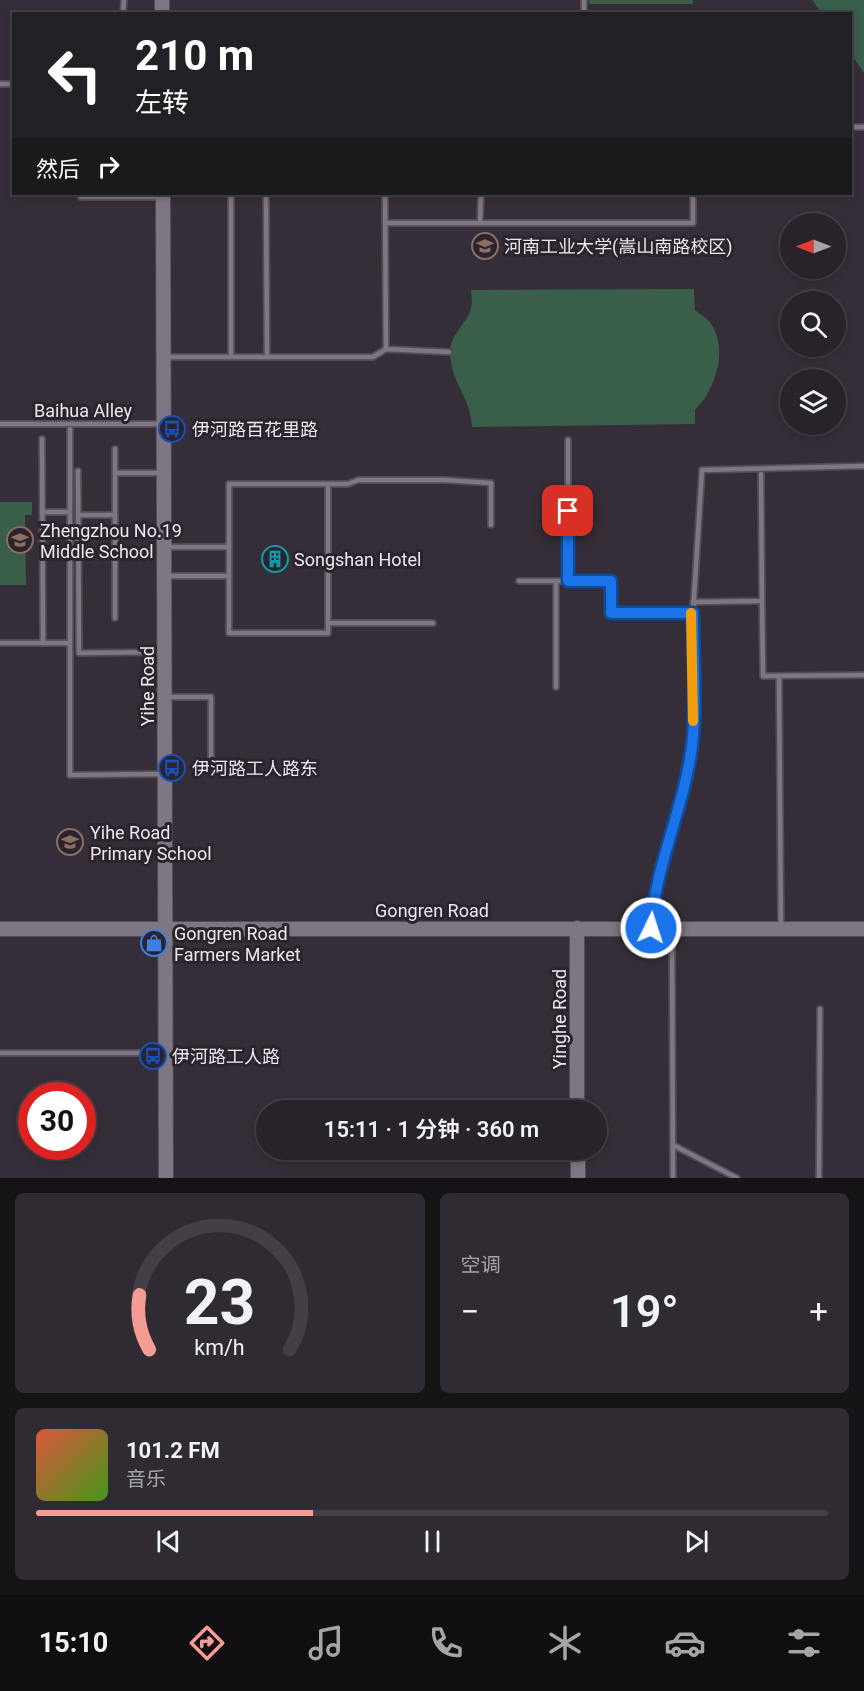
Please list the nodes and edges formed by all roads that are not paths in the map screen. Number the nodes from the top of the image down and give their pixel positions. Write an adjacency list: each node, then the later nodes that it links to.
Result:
1 (163, 195): 7 (lane); 12 (street, Yihe Road)
2 (231, 195): 13 (lane)
3 (266, 195): 14 (lane)
4 (385, 195): 8 (lane)
5 (481, 195): 9 (lane)
6 (693, 195): 9 (lane)
7 (81, 197)
8 (385, 224): 9 (lane); 10 (lane)
9 (480, 224)
10 (386, 349): 11 (lane); 14 (lane)
11 (449, 352)
12 (165, 357): 13 (lane); 16 (street, Yihe Road)
13 (231, 357): 14 (lane)
14 (267, 357)
15 (0, 424): 16 (lane, Baihua Alley)
16 (165, 424): 24 (street, Yihe Road)
17 (70, 429): 28 (lane)
18 (42, 439): 27 (lane)
19 (568, 440): 38 (lane)
20 (115, 448): 23 (lane)
21 (864, 466): 40 (lane)
22 (78, 471): 29 (lane)
23 (115, 473): 24 (lane); 30 (lane)
24 (165, 473): 32 (street, Yihe Road)
25 (762, 474): 39 (lane)
26 (328, 484): 31 (lane); 33 (lane); 43 (lane)
27 (42, 512): 28 (lane); 46 (lane)
28 (70, 512): 47 (lane)
29 (78, 515): 30 (lane); 48 (lane)
30 (115, 515): 42 (lane)
31 (491, 525)
32 (165, 547): 33 (lane); 34 (street, Yihe Road)
33 (229, 547): 35 (lane)
34 (165, 576): 35 (lane); 48 (street, Yihe Road)
35 (229, 576): 43 (lane)
36 (519, 581): 37 (lane)
37 (556, 581): 38 (lane); 51 (lane)
38 (568, 581): 41 (lane)
39 (762, 601): 40 (lane); 50 (lane)
40 (693, 602): 41 (lane)
41 (693, 613): 56 (street)
42 (115, 618)
43 (328, 623): 44 (lane)
44 (433, 623)
45 (0, 643): 46 (lane)
46 (43, 643): 47 (lane)
47 (70, 643): 54 (lane)
48 (165, 652): 52 (street, Yihe Road)
49 (864, 675): 50 (lane)
50 (779, 676): 58 (lane)
51 (556, 687)
52 (165, 697): 53 (lane); 54 (street, Yihe Road)
53 (211, 757)
54 (165, 774): 61 (street, Yihe Road)
55 (577, 928): 56 (street, Gongren Road); 61 (street, Gongren Road); 65 (street, Yinghe Road)
56 (651, 928): 57 (street, Gongren Road)
57 (672, 928): 58 (street, Gongren Road); 66 (lane)
58 (781, 928): 59 (street, Gongren Road)
59 (864, 928)
60 (0, 929): 61 (street, Gongren Road)
61 (165, 929): 64 (street, Yihe Road)
62 (819, 1009): 72 (lane)
63 (0, 1053): 64 (lane)
64 (166, 1053): 68 (street, Yihe Road)
65 (578, 1100)
66 (673, 1145): 70 (lane); 71 (lane)
67 (578, 1160): 69 (street)
68 (166, 1178)
69 (578, 1178)
70 (673, 1178)
71 (736, 1178)
72 (819, 1178)

